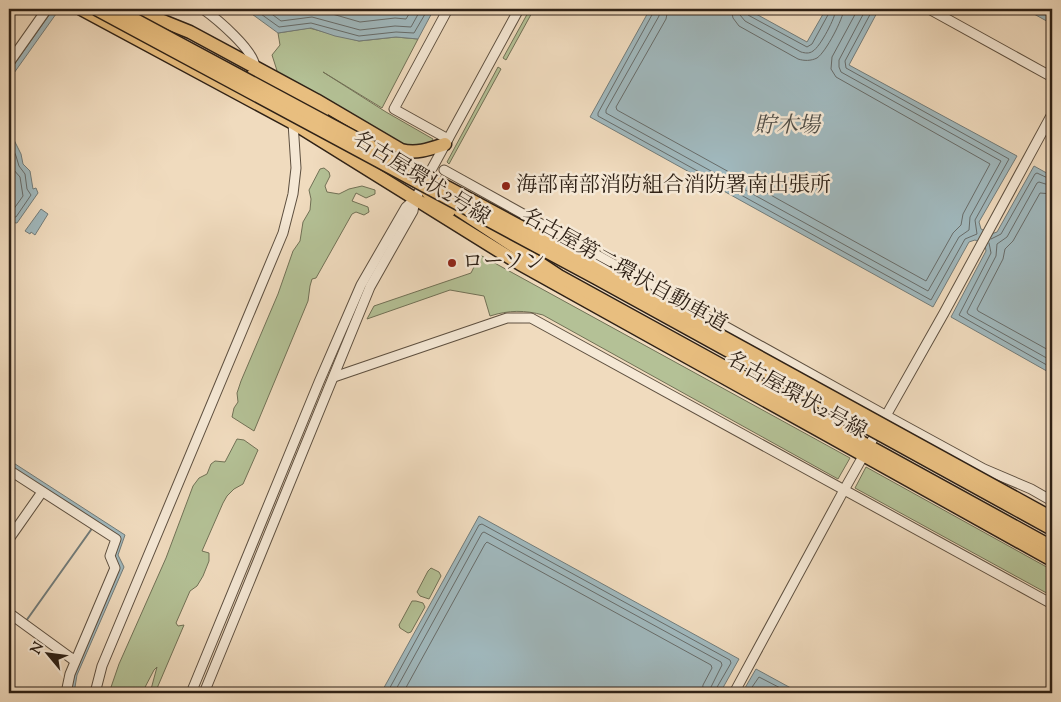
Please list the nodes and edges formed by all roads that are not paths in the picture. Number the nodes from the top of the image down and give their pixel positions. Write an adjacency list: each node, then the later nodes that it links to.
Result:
1 (47, 9): 12 (street)
2 (81, 9): 16 (highway, 名古屋環状2号線)
3 (96, 9): 30 (highway, 名古屋第二環状自動車道, bridge)
4 (115, 9): 29 (highway, 名古屋第二環状自動車道, bridge)
5 (126, 9): 11 (highway, 名古屋環状2号線)
6 (132, 9): 13 (highway)
7 (203, 9): 13 (street)
8 (448, 9): 17 (street)
9 (519, 9): 17 (street)
10 (929, 9): 14 (street)
11 (175, 35): 19 (highway, 名古屋環状2号線); 20 (highway)
12 (9, 63)
13 (255, 67): 17 (highway)
14 (1052, 77)
15 (1052, 114): 23 (street)
16 (293, 123): 20 (highway, 名古屋環状2号線); 39 (street)
17 (447, 142): 19 (street)
18 (444, 170): 23 (street)
19 (423, 186): 20 (street); 21 (highway); 24 (highway, 名古屋環状2号線)
20 (415, 199): 21 (highway, 名古屋環状2号線); 22 (street); 40 (street)
21 (498, 250): 24 (highway, 名古屋環状2号線)
22 (334, 377): 26 (street); 37 (street)
23 (885, 415): 24 (street); 28 (street)
24 (865, 451): 26 (street); 32 (highway, 名古屋環状2号線); 33 (highway, 名古屋環状2号線)
25 (9, 470): 27 (street)
26 (844, 490): 34 (street); 41 (street)
27 (42, 492): 31 (street); 36 (street)
28 (1052, 501)
29 (1052, 518)
30 (1052, 529)
31 (9, 539)
32 (1052, 547)
33 (1052, 560)
34 (1052, 604)
35 (9, 613): 36 (street)
36 (76, 660): 38 (street)
37 (206, 692)
38 (66, 693)
39 (95, 693)
40 (191, 693)
41 (734, 693)

